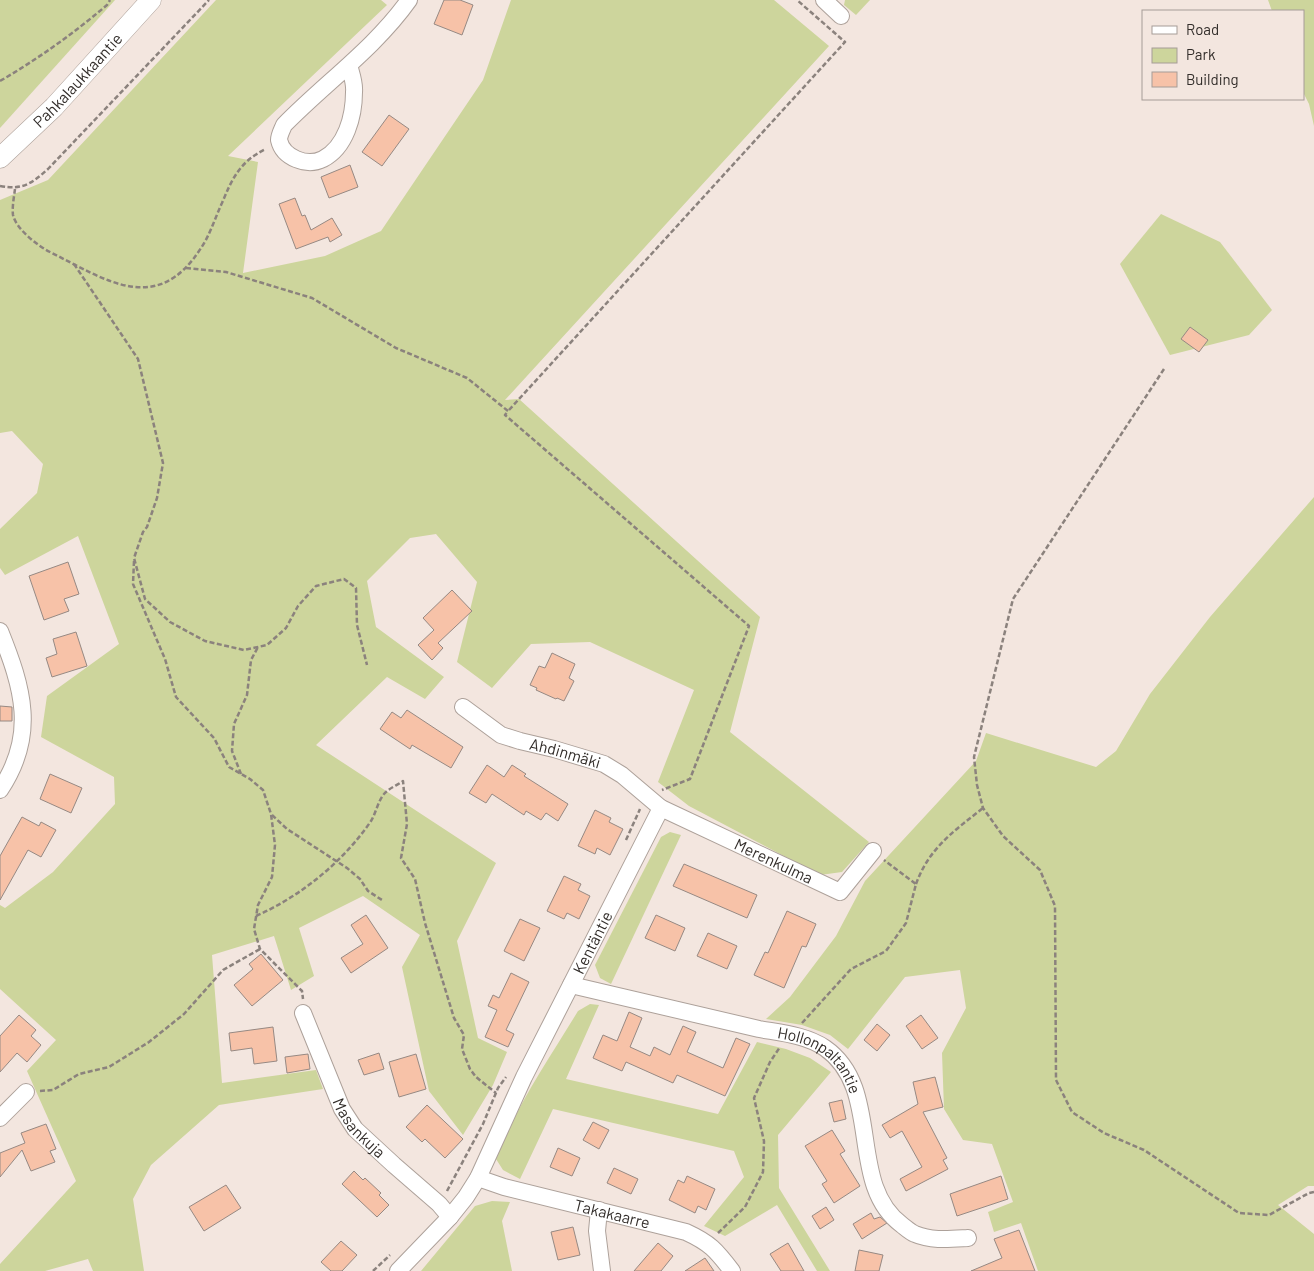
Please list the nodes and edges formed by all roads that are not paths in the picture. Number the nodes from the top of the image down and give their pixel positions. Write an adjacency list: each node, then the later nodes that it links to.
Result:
1 (151, 0): 6 (street, Pahkalaukkaantie)
2 (409, 0): 5 (street)
3 (824, 0): 4 (street)
4 (842, 16)
5 (349, 65): 5 (street)
6 (0, 158)
7 (0, 630): 9 (street)
8 (463, 707): 10 (street, Ahdinmäki)
9 (0, 790)
10 (661, 808): 11 (street, Merenkulma); 12 (street, Kentäntie)
11 (873, 851)
12 (571, 985): 16 (street, Kentäntie); 19 (street, Hollonpaltantie)
13 (303, 1012): 17 (street, Masankuja)
14 (26, 1092): 15 (street)
15 (0, 1118)
16 (478, 1178): 17 (street); 18 (street, Takakaarre)
17 (444, 1210): 20 (street)
18 (599, 1210): 21 (street); 22 (street, Takakaarre)
19 (968, 1238)
20 (398, 1271)
21 (602, 1271)
22 (732, 1271)

